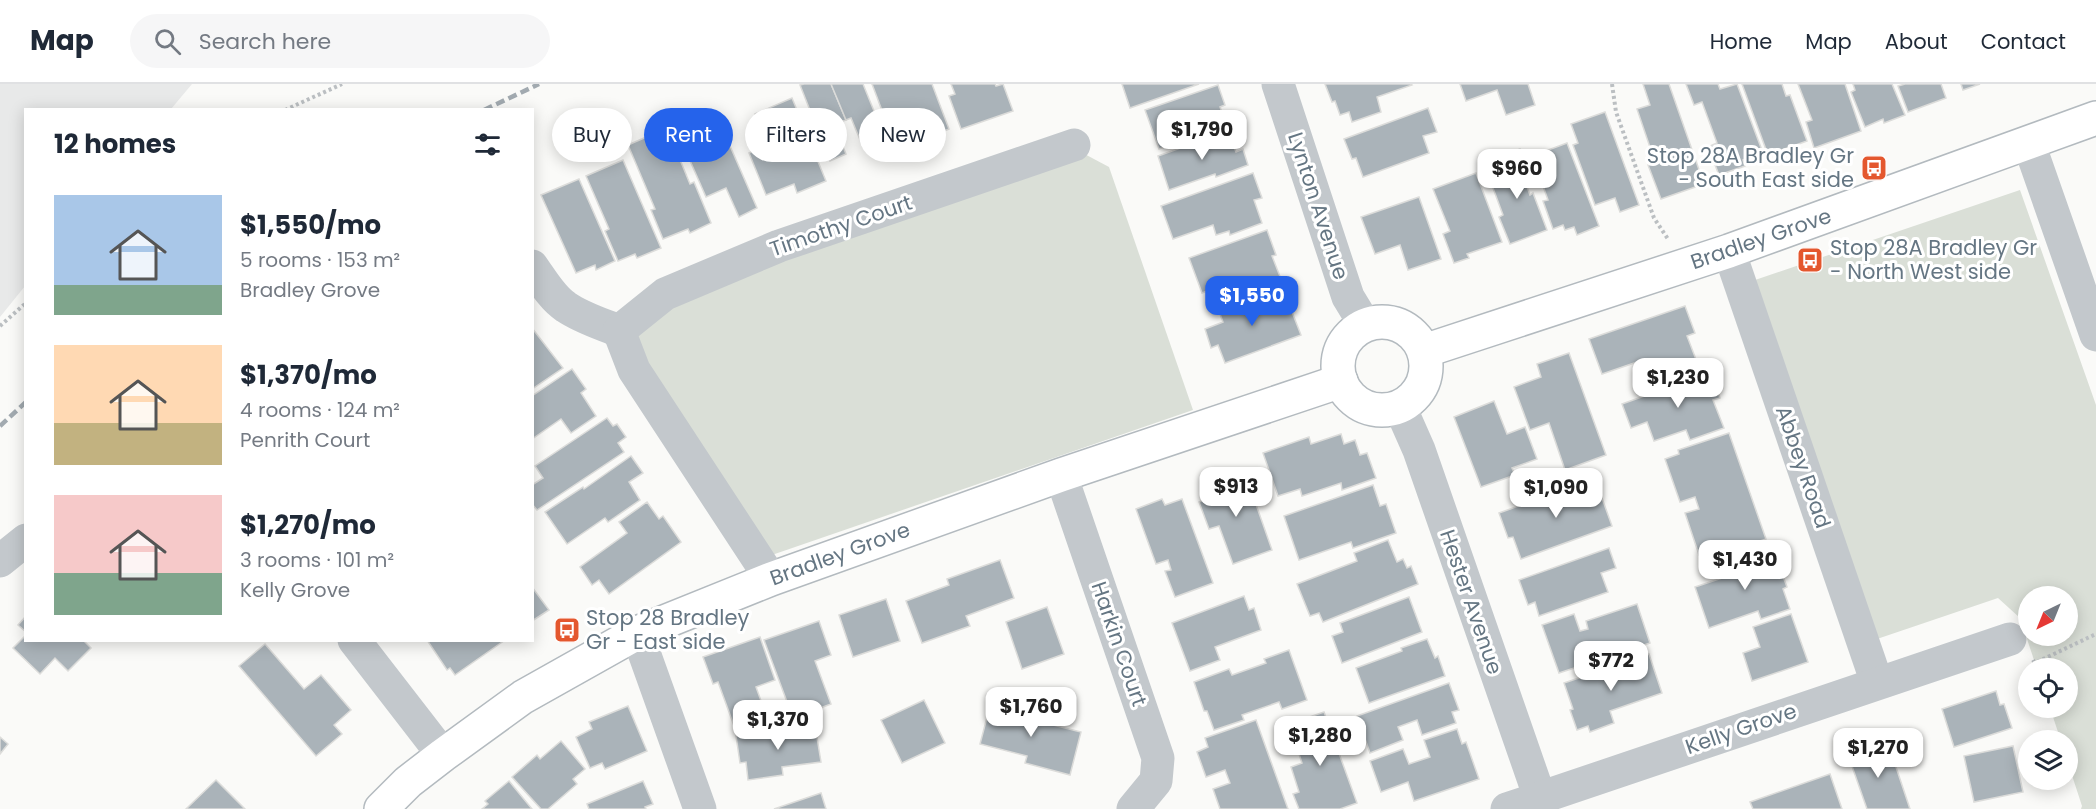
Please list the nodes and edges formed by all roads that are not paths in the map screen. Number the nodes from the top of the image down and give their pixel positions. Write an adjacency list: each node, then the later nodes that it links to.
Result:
1 (1278, 84): 7 (street, Lynton Avenue)
2 (2096, 118): 3 (street, Bradley Grove)
3 (2029, 144): 5 (street, Bradley Grove); 9 (street)
4 (1074, 145): 8 (street, Timothy Court)
5 (1729, 251): 10 (street, Bradley Grove); 20 (street, Abbey Road)
6 (534, 269): 8 (street)
7 (1365, 325): 10 (street); 11 (street)
8 (619, 331): 16 (street)
9 (2096, 335)
10 (1424, 351): 12 (street)
11 (1341, 381): 12 (street); 13 (street, Bradley Grove)
12 (1400, 407): 22 (street, Hester Avenue)
13 (1061, 475): 16 (street, Bradley Grove); 25 (street, Harkin Court)
14 (24, 542): 15 (street)
15 (0, 561)
16 (771, 579): 17 (street, Bradley Grove)
17 (637, 633): 21 (street, Bradley Grove); 24 (street)
18 (2010, 639): 20 (street, Kelly Grove)
19 (356, 642): 21 (street)
20 (1877, 683): 22 (street, Kelly Grove)
21 (443, 755): 23 (street, Bradley Grove)
22 (1540, 798): 26 (street, Kelly Grove)
23 (381, 809)
24 (700, 809)
25 (1133, 809)
26 (1507, 809)

